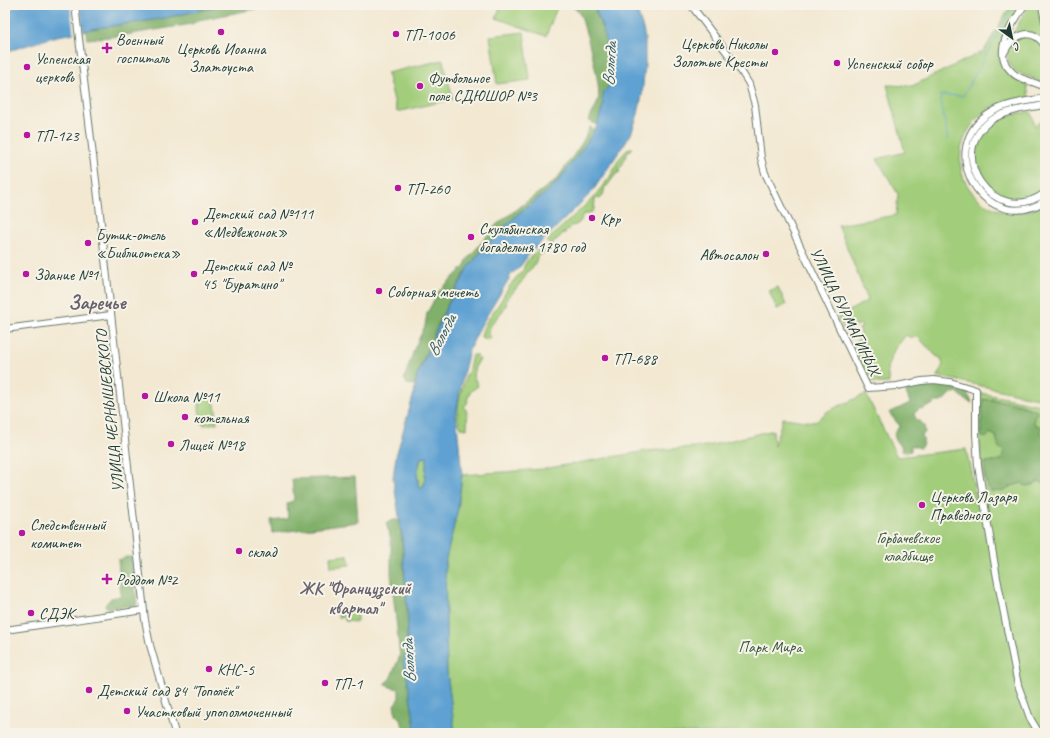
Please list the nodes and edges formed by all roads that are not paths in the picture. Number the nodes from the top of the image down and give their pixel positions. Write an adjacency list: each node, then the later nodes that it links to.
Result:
1 (75, 5): 14 (main road, УЛИЦА ЧЕРНЫШЕВСКОГО)
2 (691, 5): 19 (main road, УЛИЦА БУРМАГИНЫХ)
3 (1024, 5): 7 (main road)
4 (1042, 5): 5 (main road)
5 (1045, 22)
6 (1045, 46): 7 (main road)
7 (1003, 56): 8 (main road)
8 (1045, 88)
9 (1045, 98): 10 (main road)
10 (1031, 104): 11 (main road); 12 (main road); 13 (main road)
11 (1045, 105)
12 (1045, 192)
13 (1045, 201)
14 (111, 316): 15 (main road); 16 (main road, УЛИЦА ЧЕРНЫШЕВСКОГО)
15 (5, 330)
16 (144, 610): 17 (main road); 18 (main road, УЛИЦА ЧЕРНЫШЕВСКОГО)
17 (5, 630)
18 (175, 733)
19 (1039, 733)

